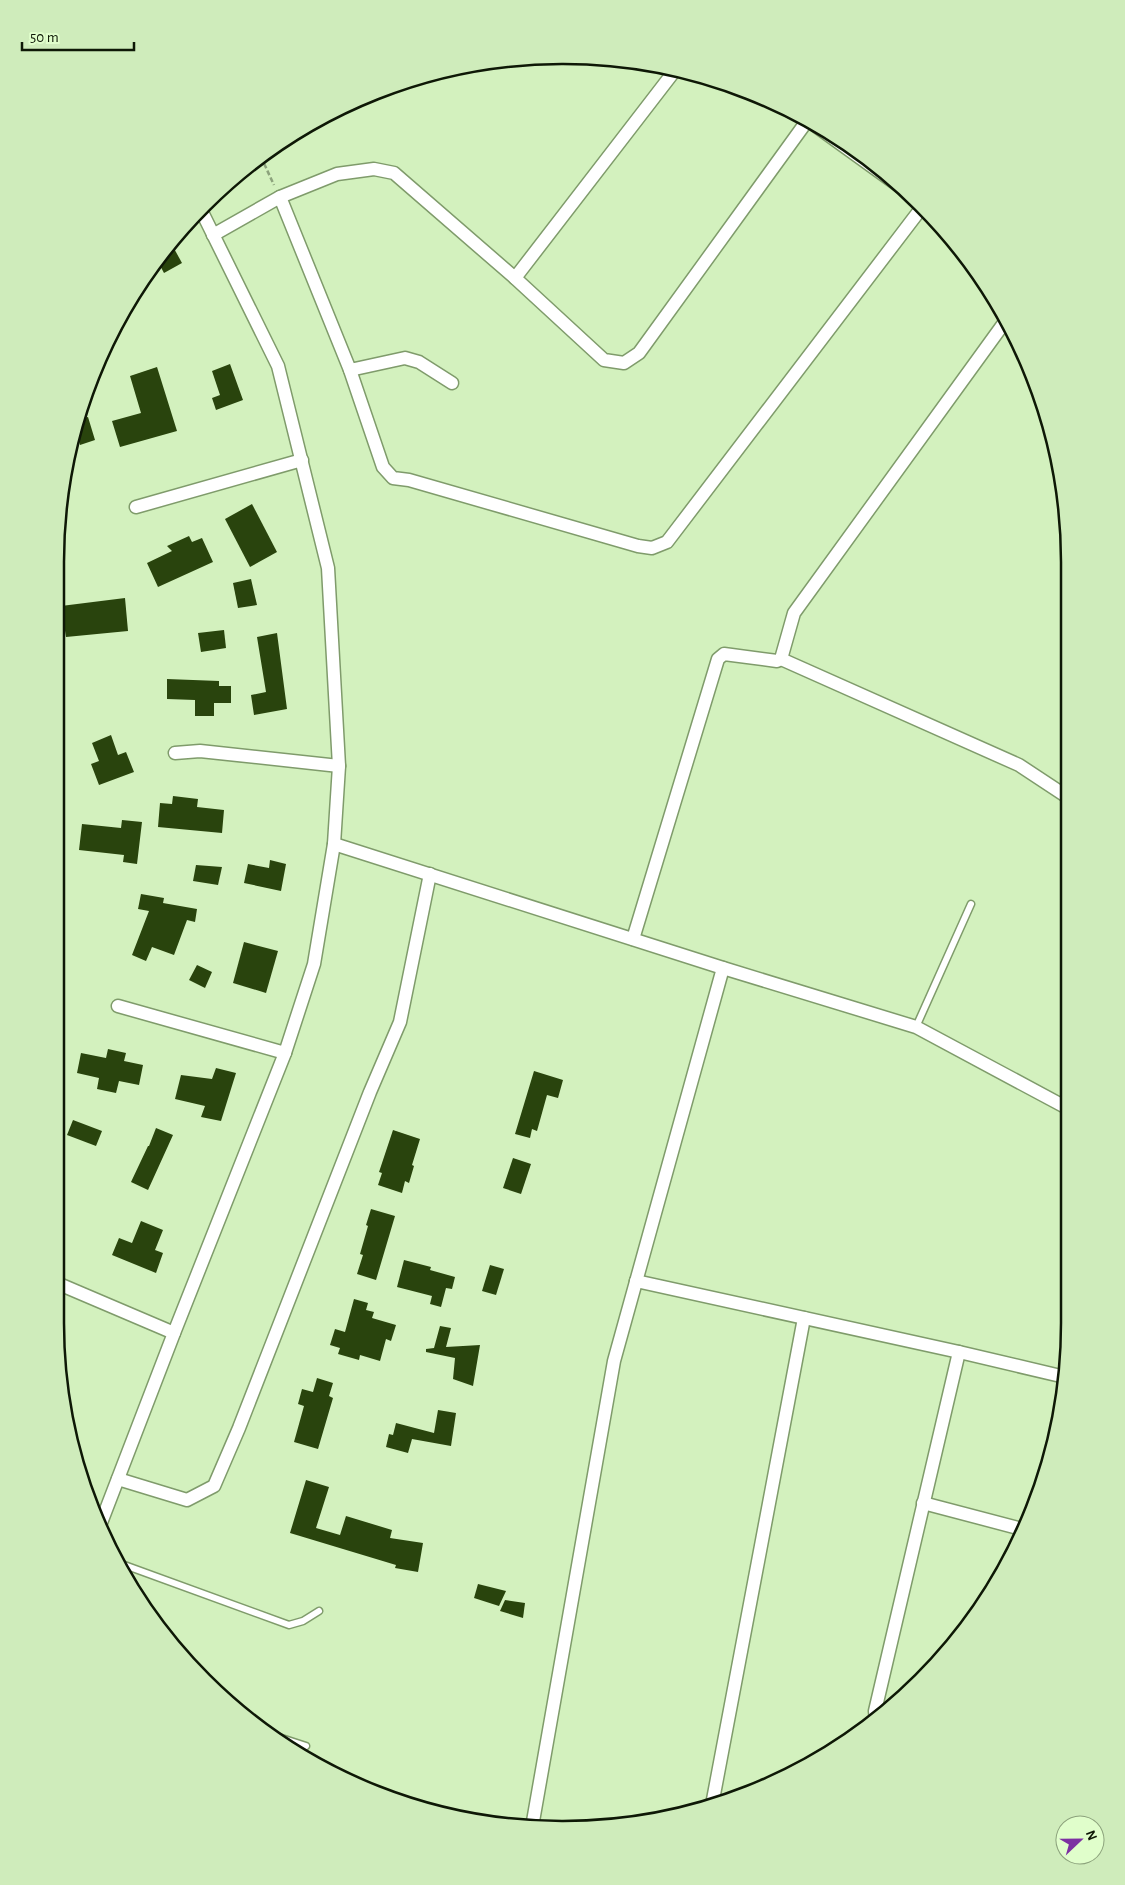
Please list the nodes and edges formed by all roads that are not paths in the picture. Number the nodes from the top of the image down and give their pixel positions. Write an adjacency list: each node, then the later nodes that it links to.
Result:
1 (671, 76): 7 (street)
2 (803, 126): 7 (street)
3 (280, 197): 6 (street); 7 (street); 9 (street)
4 (918, 213): 9 (street)
5 (204, 216): 6 (street)
6 (213, 235): 11 (street)
7 (515, 278)
8 (1001, 327): 13 (street)
9 (350, 370): 10 (street)
10 (452, 383)
11 (302, 460): 12 (street); 15 (street)
12 (136, 506)
13 (781, 659): 16 (street); 20 (street)
14 (175, 753): 15 (street)
15 (339, 766): 17 (street)
16 (1061, 793)
17 (334, 844): 18 (street); 24 (street)
18 (430, 874): 20 (street); 32 (street)
19 (971, 904): 23 (lane)
20 (633, 940): 21 (street)
21 (723, 968): 23 (street); 26 (street)
22 (118, 1006): 24 (street)
23 (916, 1027): 25 (street)
24 (285, 1053): 29 (street)
25 (1061, 1105)
26 (636, 1282): 28 (street); 42 (street)
27 (64, 1286): 29 (street)
28 (804, 1318): 30 (street); 41 (street)
29 (174, 1333): 32 (street)
30 (959, 1352): 31 (street); 33 (street)
31 (1058, 1376)
32 (118, 1479): 34 (street)
33 (923, 1503): 35 (street); 38 (street)
34 (103, 1516)
35 (1017, 1528)
36 (128, 1566): 37 (lane)
37 (319, 1611)
38 (875, 1710)
39 (291, 1741): 40 (lane)
40 (306, 1746)
41 (713, 1798)
42 (533, 1820)

